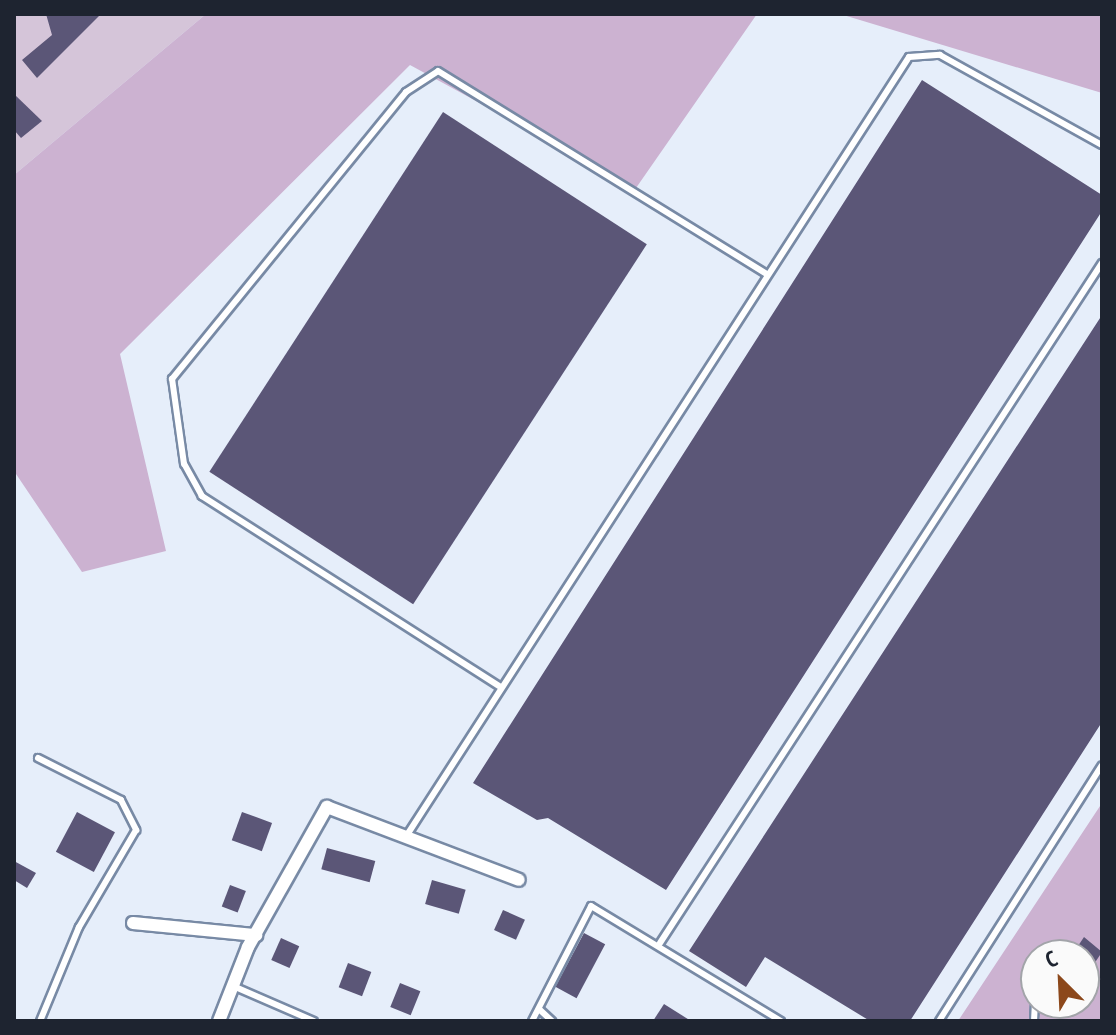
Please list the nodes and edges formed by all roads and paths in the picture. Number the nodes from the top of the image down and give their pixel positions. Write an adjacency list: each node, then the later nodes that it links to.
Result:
1 (1102, 145): 3 (lane)
2 (1102, 263): 11 (lane)
3 (767, 274): 4 (lane); 4 (lane)
4 (499, 686): 7 (lane)
5 (38, 758): 14 (lane)
6 (1102, 765): 20 (lane)
7 (407, 835): 8 (street); 10 (street)
8 (519, 880)
9 (133, 923): 10 (street)
10 (256, 935): 12 (street)
11 (660, 943): 13 (lane); 19 (lane)
12 (232, 986): 15 (street); 16 (lane)
13 (539, 1009): 17 (lane); 18 (lane)
14 (40, 1021)
15 (219, 1021)
16 (314, 1021)
17 (532, 1021)
18 (552, 1021)
19 (781, 1021)
20 (939, 1021)

